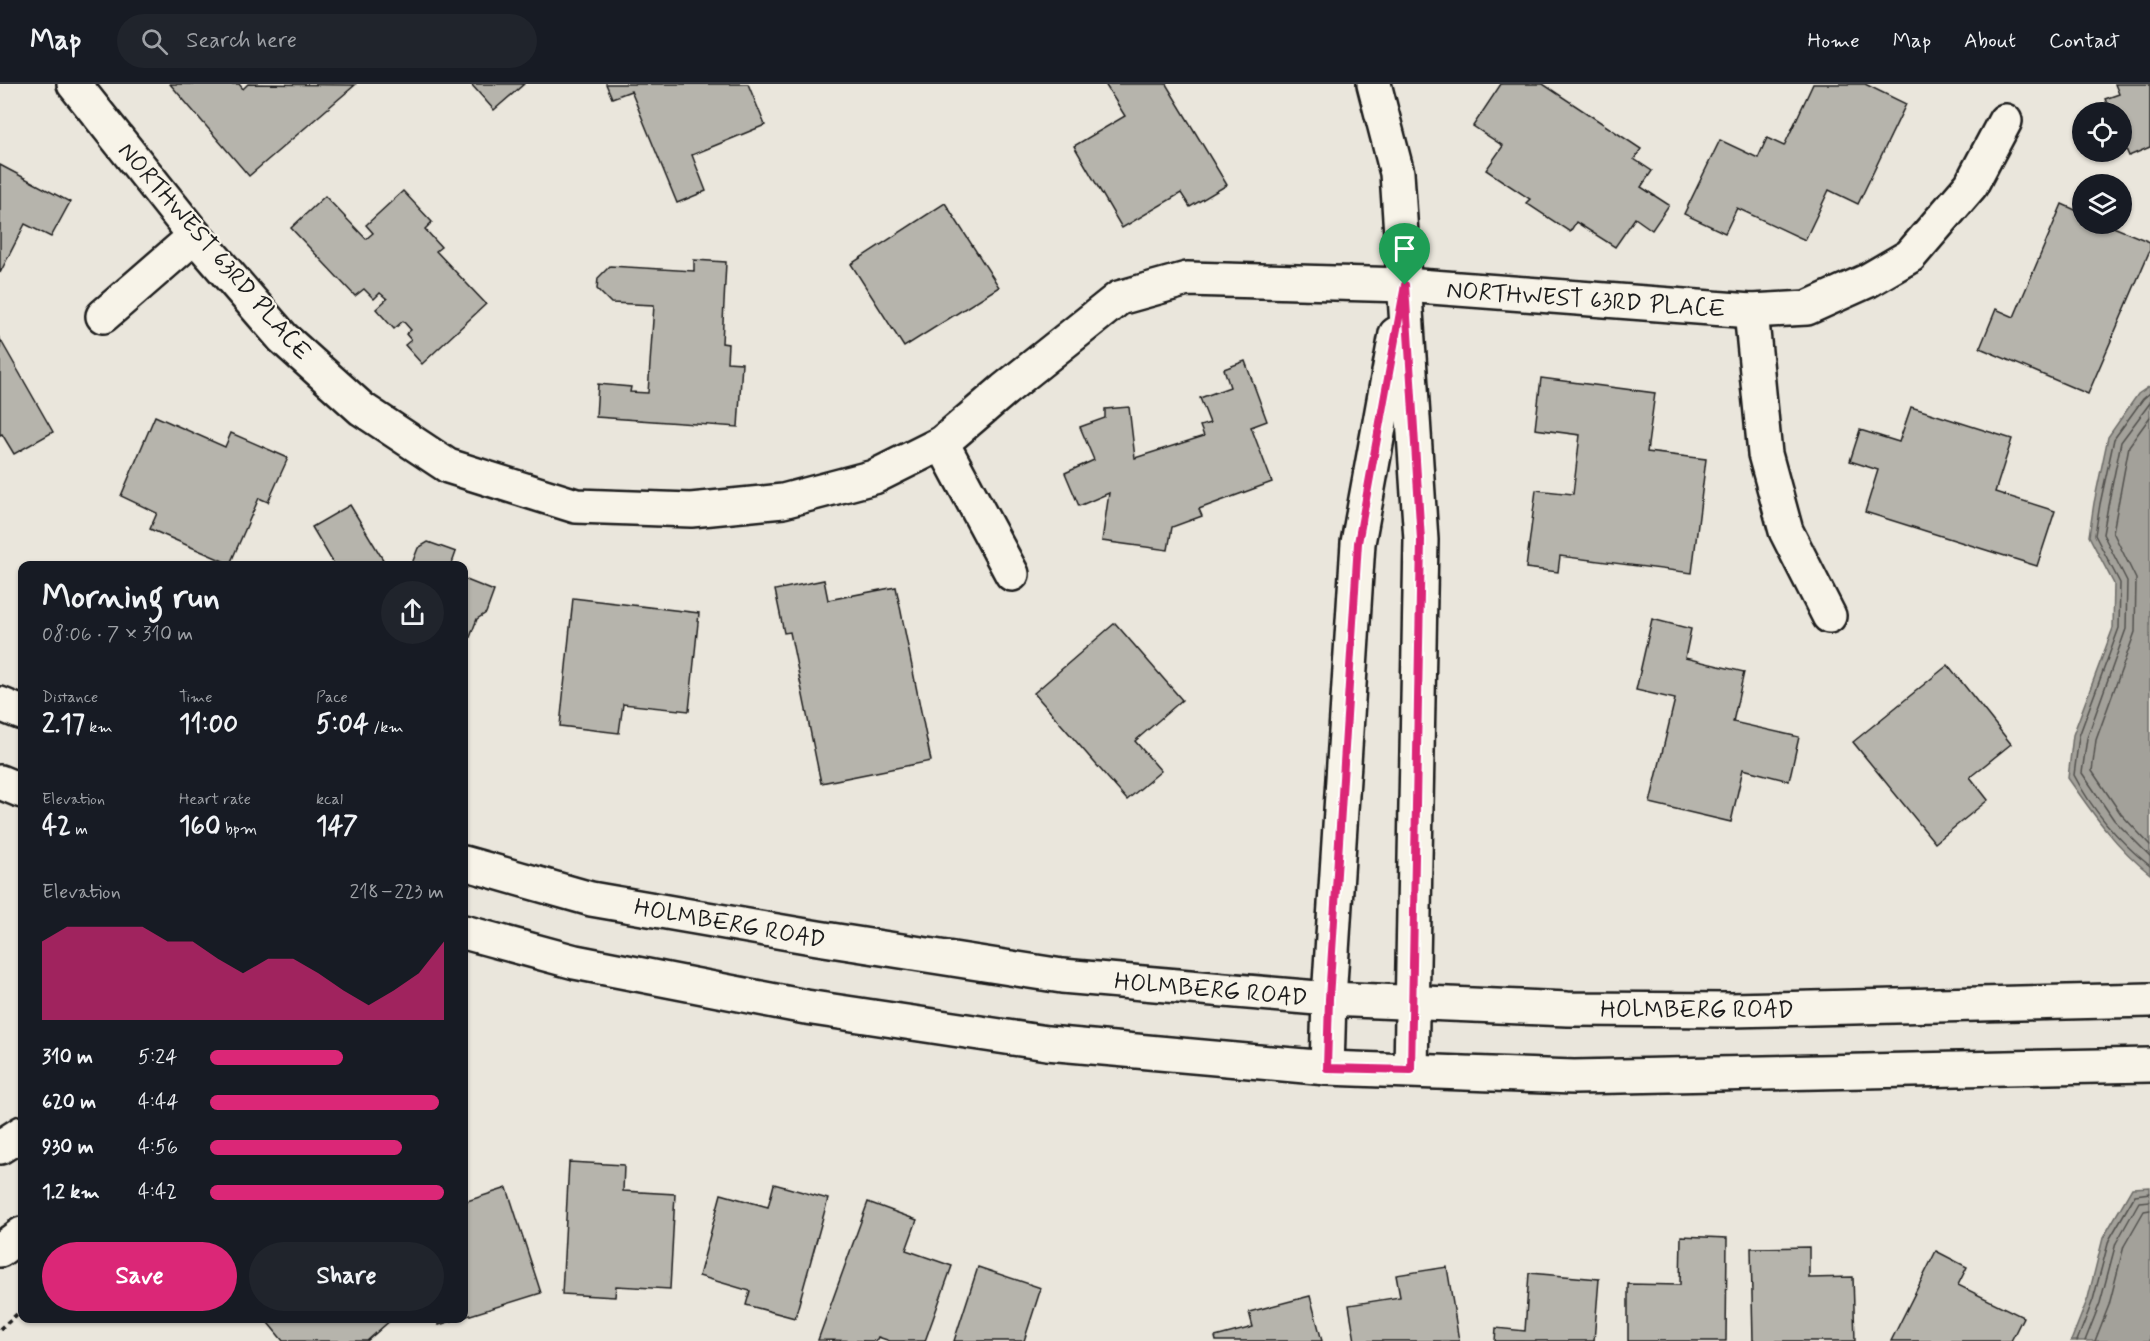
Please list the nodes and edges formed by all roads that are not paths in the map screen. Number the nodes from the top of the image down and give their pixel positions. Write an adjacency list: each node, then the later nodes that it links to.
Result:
1 (74, 84): 4 (street, NORTHWEST 63RD PLACE)
2 (1374, 84): 5 (street)
3 (2005, 121): 6 (street, NORTHWEST 63RD PLACE)
4 (195, 236): 7 (street); 8 (street, NORTHWEST 63RD PLACE)
5 (1405, 285): 6 (street, NORTHWEST 63RD PLACE); 8 (street, NORTHWEST 63RD PLACE); 17 (street); 19 (street)
6 (1751, 311): 10 (street)
7 (103, 316)
8 (942, 443): 9 (street)
9 (1012, 574)
10 (1829, 616)
11 (0, 704): 12 (street)
12 (18, 711)
13 (0, 782): 14 (street)
14 (18, 789)
15 (468, 864): 17 (street, HOLMBERG ROAD)
16 (468, 933): 21 (street)
17 (1329, 999): 19 (street, HOLMBERG ROAD); 21 (street)
18 (2150, 1000): 19 (street, HOLMBERG ROAD)
19 (1412, 1003): 22 (street)
20 (2150, 1065): 22 (street)
21 (1327, 1068): 22 (street)
22 (1411, 1070)
23 (18, 1135): 24 (street)
24 (0, 1147)
25 (18, 1237): 26 (street)
26 (0, 1250)

